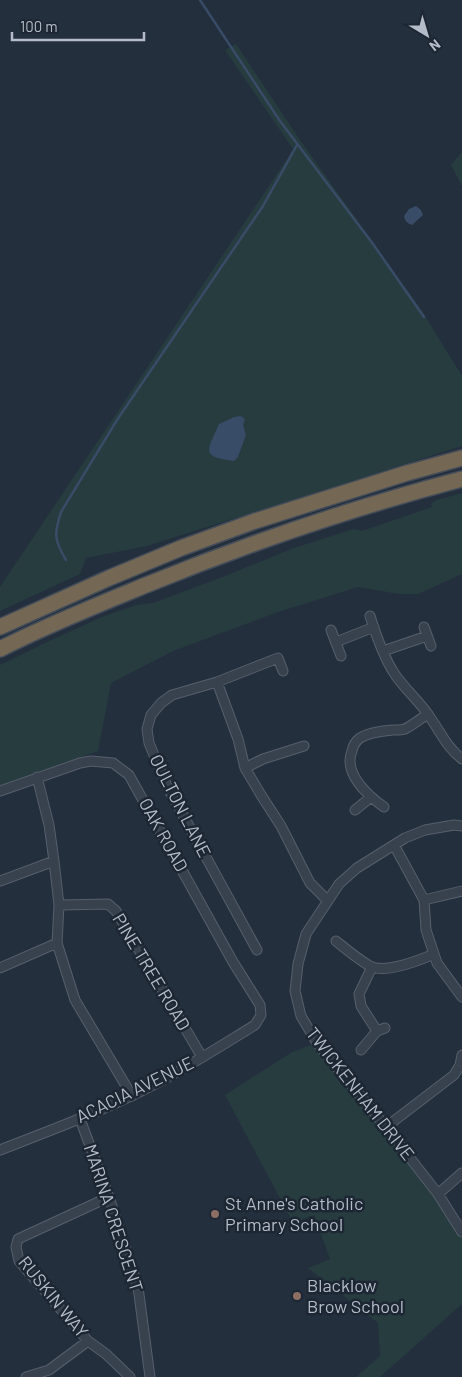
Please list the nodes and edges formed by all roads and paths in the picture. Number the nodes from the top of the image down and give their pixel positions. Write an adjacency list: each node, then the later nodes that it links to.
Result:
1 (462, 458): 4 (highway)
2 (462, 479): 9 (highway)
3 (370, 616): 5 (street)
4 (0, 627)
5 (374, 627): 7 (street); 10 (street)
6 (331, 630): 7 (street)
7 (336, 642): 11 (street)
8 (431, 646): 10 (street)
9 (0, 649)
10 (383, 651): 14 (street)
11 (341, 656)
12 (283, 671): 13 (street, OULTON LANE)
13 (217, 682): 17 (street); 33 (street, OULTON LANE)
14 (428, 714): 16 (street); 20 (street)
15 (304, 746): 17 (street)
16 (462, 759)
17 (245, 768): 29 (street)
18 (37, 777): 19 (street, OAK ROAD); 25 (street); 38 (street, OAK ROAD)
19 (0, 791)
20 (371, 797): 21 (street); 22 (street)
21 (384, 807)
22 (355, 810)
23 (462, 826): 24 (street, TWICKENHAM DRIVE)
24 (394, 845): 28 (street); 29 (street, TWICKENHAM DRIVE)
25 (54, 861): 26 (street); 30 (street)
26 (0, 881)
27 (462, 891): 28 (street)
28 (424, 900): 34 (street)
29 (328, 901): 44 (street, TWICKENHAM DRIVE)
30 (59, 905): 32 (street); 41 (street, PINE TREE ROAD)
31 (336, 941): 36 (street)
32 (57, 943): 35 (street); 42 (street)
33 (257, 950)
34 (434, 954): 36 (street); 37 (street)
35 (0, 968)
36 (372, 968): 39 (street)
37 (462, 997)
38 (261, 1015): 41 (street, ACACIA AVENUE)
39 (361, 1050)
40 (462, 1055): 44 (street)
41 (202, 1057): 42 (street, ACACIA AVENUE)
42 (132, 1096): 43 (street, ACACIA AVENUE)
43 (80, 1119): 45 (street, ACACIA AVENUE); 48 (street, MARINA CRESCENT)
44 (386, 1127): 47 (street, TWICKENHAM DRIVE)
45 (0, 1150)
46 (462, 1173): 47 (street)
47 (438, 1194): 49 (street, TWICKENHAM DRIVE)
48 (109, 1197): 50 (street, RUSKIN WAY); 53 (street, MARINA CRESCENT)
49 (462, 1232)
50 (88, 1341): 51 (street); 52 (street, RUSKIN WAY)
51 (26, 1377)
52 (130, 1377)
53 (150, 1377)

